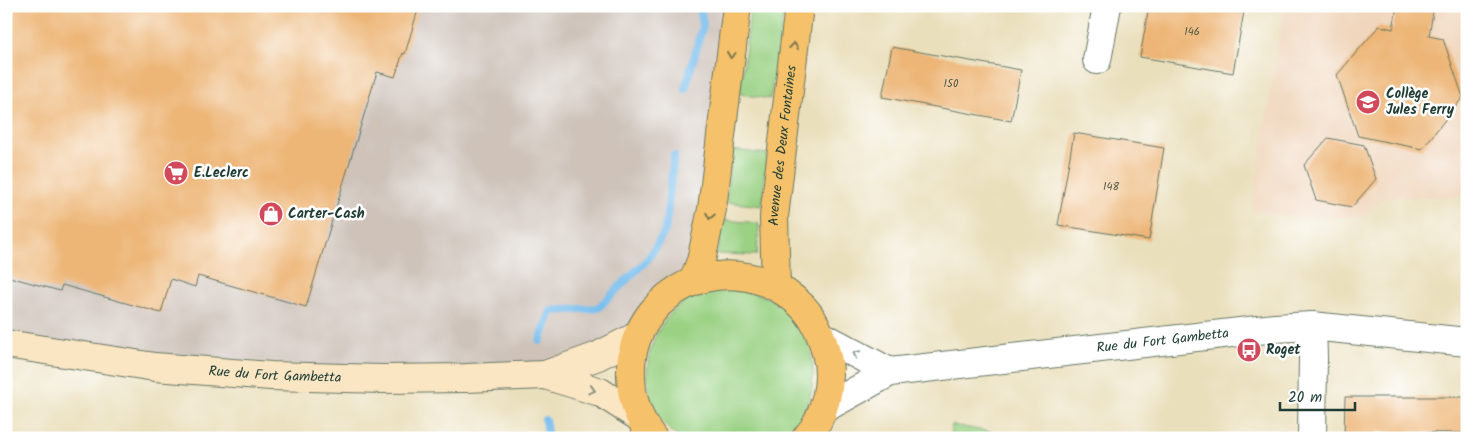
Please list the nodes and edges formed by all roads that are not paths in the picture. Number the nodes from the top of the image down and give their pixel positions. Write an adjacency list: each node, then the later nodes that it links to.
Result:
1 (738, 6): 5 (main road, one-way to 5)
2 (799, 6): 6 (main road, Avenue des Deux Fontaines, one-way to 2)
3 (1106, 6): 4 (street)
4 (1097, 60)
5 (693, 281): 6 (main road); 8 (main road)
6 (776, 286): 9 (main road)
7 (1312, 326): 10 (street, Rue du Fort Gambetta); 12 (street, Rue du Fort Gambetta); 17 (street)
8 (637, 336): 13 (main road, Rue du Fort Gambetta); 15 (main road)
9 (822, 336): 12 (street, one-way to 9); 14 (main road)
10 (1467, 342)
11 (6, 344): 13 (main road, Rue du Fort Gambetta)
12 (890, 372): 14 (street, Rue du Fort Gambetta)
13 (545, 376): 15 (main road, Rue du Fort Gambetta, one-way to 15)
14 (823, 409): 16 (main road)
15 (646, 428)
16 (806, 438)
17 (1312, 438)

